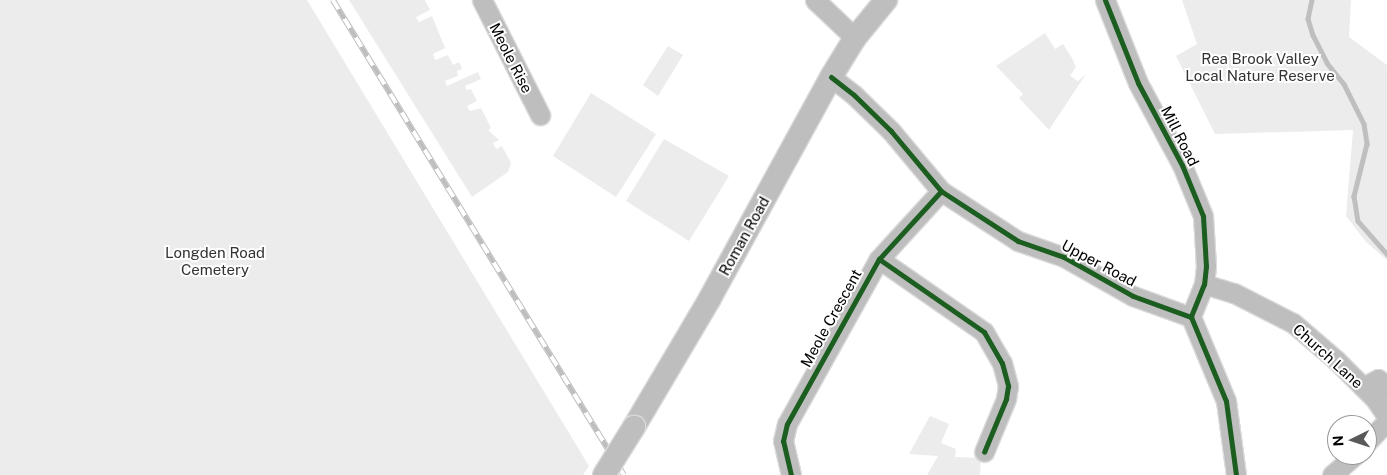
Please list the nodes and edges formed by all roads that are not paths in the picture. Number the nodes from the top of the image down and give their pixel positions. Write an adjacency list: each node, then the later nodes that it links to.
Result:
1 (482, 0): 7 (street, Meole Rise)
2 (815, 0): 5 (street)
3 (886, 0): 5 (main road, Roman Road)
4 (1105, 0): 10 (street, Mill Road)
5 (856, 38): 6 (main road, Roman Road)
6 (831, 77): 8 (street, Upper Road); 18 (main road, Roman Road, bridge)
7 (540, 115)
8 (941, 192): 9 (street, Meole Crescent); 11 (street, Upper Road)
9 (879, 259): 16 (street); 19 (street, Meole Crescent)
10 (1204, 284): 11 (street, Mill Road); 12 (street, Church Lane)
11 (1191, 317): 20 (street)
12 (1363, 387): 13 (street); 14 (street, Church Lane)
13 (1387, 388)
14 (1387, 419): 15 (street)
15 (1377, 430)
16 (984, 452)
17 (1344, 465): 21 (street)
18 (604, 475)
19 (790, 475)
20 (1236, 475)
21 (1332, 475)

